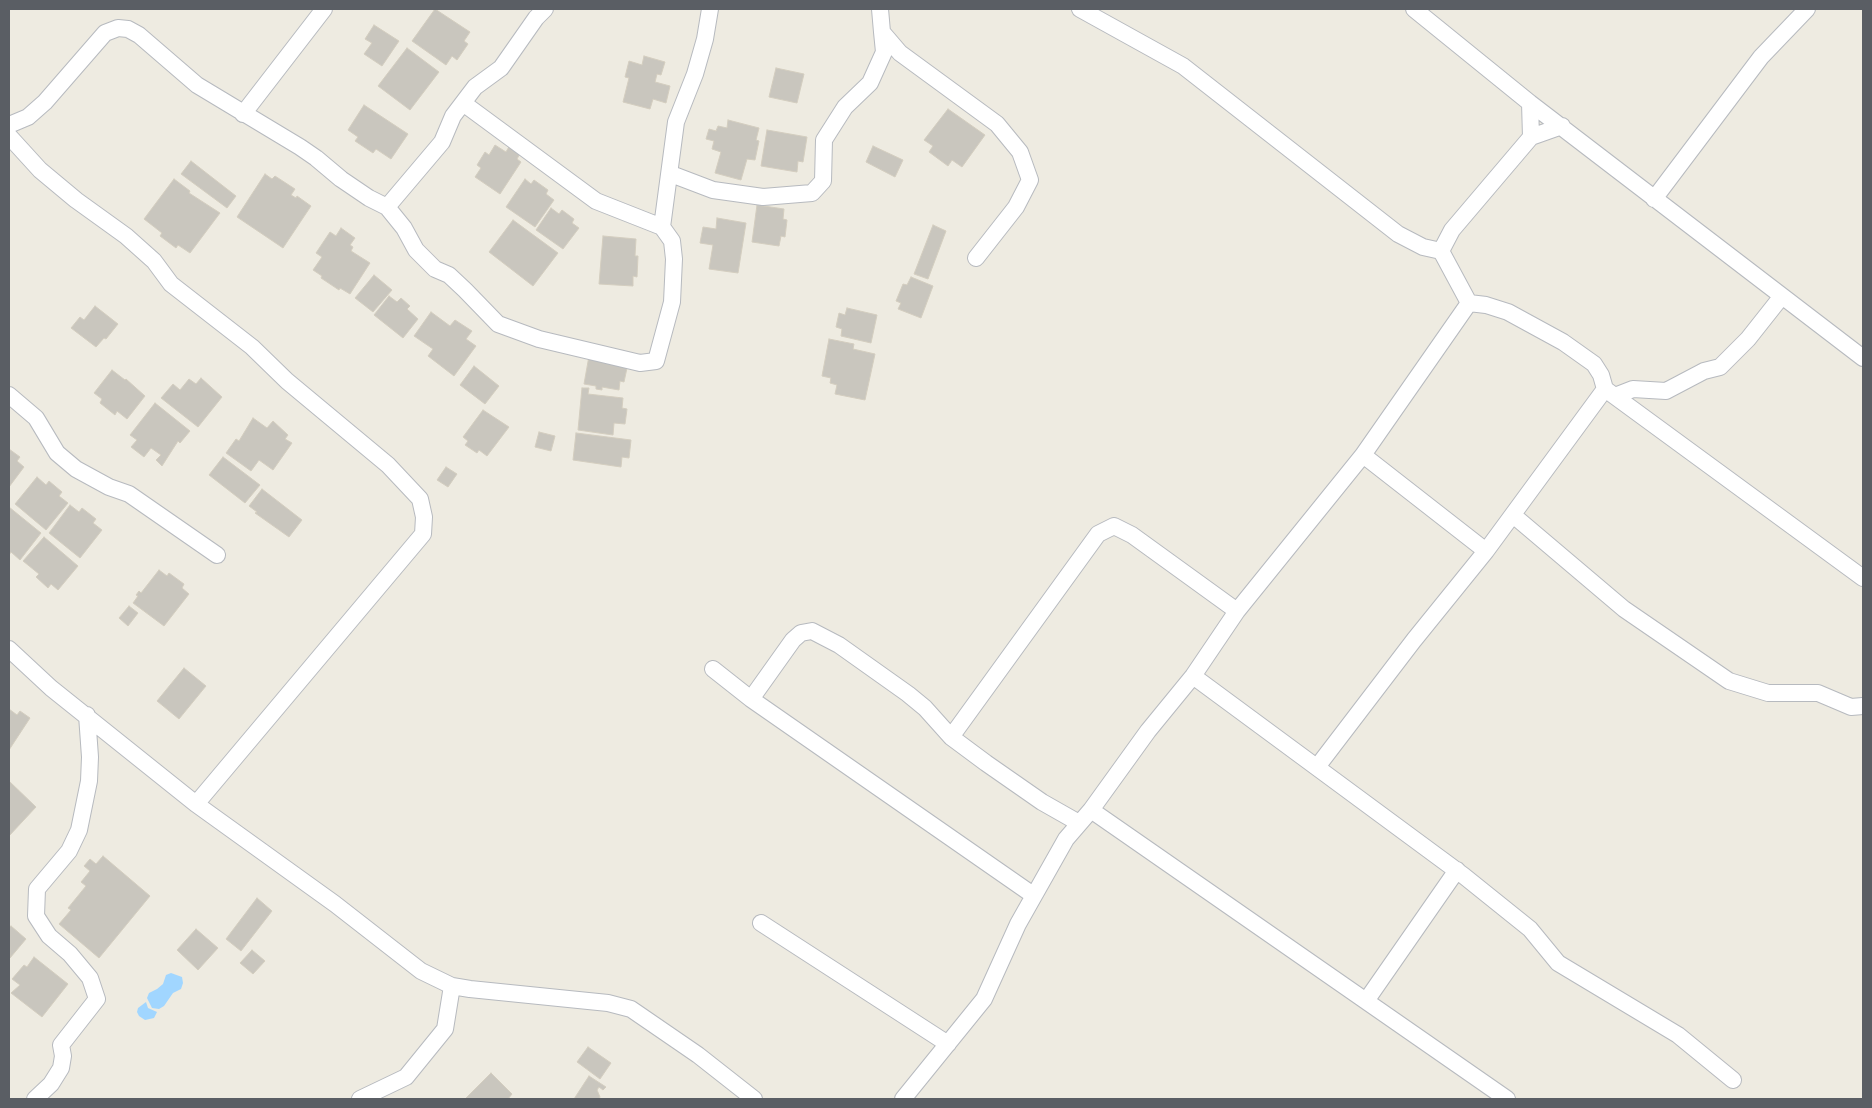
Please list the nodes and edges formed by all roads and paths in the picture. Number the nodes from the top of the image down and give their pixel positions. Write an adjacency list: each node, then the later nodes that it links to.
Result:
1 (324, 9): 11 (street)
2 (545, 9): 9 (street)
3 (710, 9): 16 (street)
4 (880, 9): 8 (street)
5 (1080, 9): 20 (street)
6 (1414, 9): 10 (street)
7 (1807, 9): 17 (street)
8 (882, 32): 16 (street); 21 (street)
9 (462, 103): 18 (street); 19 (street)
10 (1530, 103): 13 (street); 15 (street)
11 (243, 114): 12 (street); 18 (street)
12 (9, 125)
13 (1562, 126): 15 (street); 17 (street)
14 (9, 136): 41 (street)
15 (1531, 137): 20 (street)
16 (671, 174): 19 (street)
17 (1654, 199): 22 (street)
18 (387, 207): 19 (street)
19 (662, 227)
20 (1441, 251): 23 (street)
21 (976, 258)
22 (1782, 296): 24 (street); 25 (street)
23 (1469, 303): 25 (street); 27 (street)
24 (1863, 358)
25 (1610, 392): 28 (street); 31 (street)
26 (9, 395): 30 (street)
27 (1363, 455): 29 (street); 32 (street)
28 (1514, 515): 29 (street); 37 (street)
29 (1486, 551): 40 (street)
30 (217, 555)
31 (1863, 578)
32 (1237, 611): 35 (street); 39 (street)
33 (9, 649): 38 (street)
34 (713, 669): 36 (street)
35 (1193, 676): 40 (street); 42 (street)
36 (751, 700): 39 (street); 45 (street)
37 (1863, 706)
38 (87, 716): 41 (street); 51 (street)
39 (951, 737): 43 (street)
40 (1317, 767): 44 (street)
41 (196, 804): 47 (street)
42 (1092, 810): 43 (street); 48 (street)
43 (1079, 823): 45 (street)
44 (1457, 870): 48 (street); 50 (street)
45 (1034, 895): 49 (street)
46 (761, 923): 49 (street)
47 (452, 986): 52 (street); 53 (street)
48 (1366, 1001): 55 (street)
49 (948, 1044): 54 (street)
50 (1734, 1080)
51 (35, 1099)
52 (360, 1099)
53 (754, 1099)
54 (903, 1099)
55 (1507, 1099)

